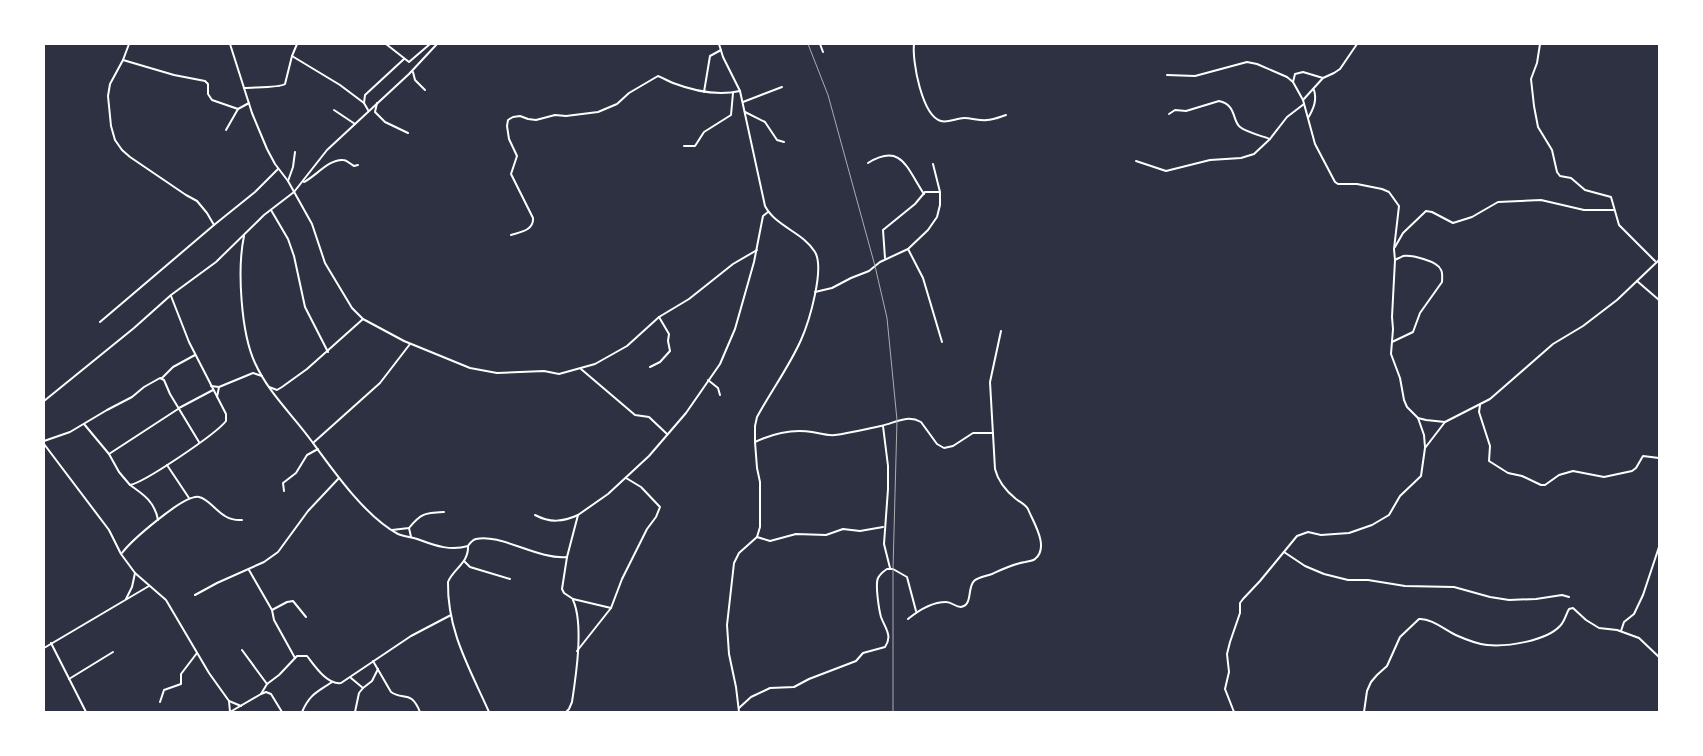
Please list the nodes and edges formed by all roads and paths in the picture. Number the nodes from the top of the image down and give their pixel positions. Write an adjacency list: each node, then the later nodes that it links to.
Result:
1 (130, 44): 16 (street)
2 (230, 44): 24 (street)
3 (297, 44): 14 (street)
4 (386, 44): 15 (street)
5 (430, 44): 15 (street)
6 (437, 44): 19 (street)
7 (719, 44): 12 (street)
8 (820, 44): 13 (street)
9 (914, 44): 41 (street)
10 (1357, 44): 21 (street)
11 (1540, 44): 61 (street)
12 (720, 50): 27 (street); 28 (street)
13 (823, 52)
14 (292, 56): 17 (street); 18 (street)
15 (404, 59): 33 (street)
16 (123, 60): 36 (street); 63 (street)
17 (298, 60): 18 (street); 33 (street)
18 (290, 62): 24 (street)
19 (413, 70): 25 (street); 34 (street)
20 (1167, 75): 22 (street)
21 (1323, 78): 22 (street); 26 (street)
22 (1293, 82): 30 (street)
23 (782, 87): 31 (street)
24 (244, 88): 32 (street)
25 (425, 90)
26 (1314, 90): 30 (street); 42 (street)
27 (740, 91): 29 (street); 31 (street)
28 (704, 92): 29 (street); 64 (street)
29 (733, 93): 48 (street)
30 (1303, 100): 35 (street)
31 (743, 102): 39 (street)
32 (249, 103): 36 (street); 54 (street)
33 (364, 103): 38 (street)
34 (377, 103): 38 (street); 45 (street)
35 (1304, 104): 42 (street); 46 (street)
36 (238, 109): 44 (street)
37 (334, 110): 43 (street)
38 (369, 111): 43 (street)
39 (745, 112): 47 (street); 62 (street)
40 (1169, 114): 46 (street)
41 (1006, 115)
42 (1308, 118): 67 (street)
43 (356, 124): 56 (street)
44 (226, 130)
45 (408, 134)
46 (1270, 139): 50 (street)
47 (784, 142)
48 (684, 146)
49 (295, 152): 55 (street)
50 (1136, 161)
51 (868, 164): 59 (street)
52 (933, 164): 58 (street)
53 (358, 165): 56 (street)
54 (278, 169): 55 (street); 63 (street)
55 (288, 181): 57 (street)
56 (302, 183): 57 (street)
57 (294, 192): 60 (street); 77 (street)
58 (940, 192): 59 (street); 66 (street)
59 (924, 194): 69 (street)
60 (271, 210): 65 (street); 83 (street)
61 (1614, 210): 67 (street); 71 (street)
62 (768, 212): 68 (street); 73 (street)
63 (214, 225): 78 (street)
64 (511, 235)
65 (244, 236): 74 (street); 85 (street)
66 (908, 249): 69 (street); 80 (street)
67 (1394, 249): 70 (street)
68 (757, 250): 76 (street); 91 (street)
69 (885, 258): 73 (street)
70 (1395, 260): 81 (street); 81 (street)
71 (1658, 261): 72 (street)
72 (1637, 281): 75 (street); 99 (street)
73 (815, 292): 109 (street)
74 (171, 295): 84 (street); 98 (street)
75 (1659, 300)
76 (659, 317): 86 (street); 87 (street)
77 (363, 320): 82 (street); 83 (street)
78 (100, 322)
79 (1001, 331): 105 (street)
80 (942, 342)
81 (1391, 343): 101 (street)
82 (410, 344): 86 (street); 108 (street)
83 (328, 352): 94 (street)
84 (195, 355): 90 (street); 92 (street)
85 (255, 364): 88 (street); 89 (street)
86 (581, 368): 106 (street)
87 (650, 368)
88 (253, 373): 89 (street); 93 (street)
89 (263, 377): 94 (street)
90 (162, 378): 100 (street); 103 (street)
91 (708, 380): 96 (street); 106 (street)
92 (211, 386): 93 (street); 95 (street)
93 (219, 387): 97 (street)
94 (268, 387): 108 (street)
95 (213, 390): 97 (street); 100 (street)
96 (720, 396)
97 (217, 397): 107 (street)
98 (44, 401)
99 (1480, 405): 102 (street); 114 (street)
100 (179, 408): 107 (street); 113 (street)
101 (1418, 418): 102 (street); 111 (street)
102 (1446, 422): 111 (street)
103 (84, 424): 110 (street); 113 (street)
104 (883, 426): 105 (street); 109 (street); 126 (street)
105 (993, 433): 149 (street)
106 (667, 434): 117 (street)
107 (198, 442): 115 (street)
108 (313, 442): 112 (street)
109 (755, 442): 130 (street)
110 (44, 443): 135 (street)
111 (1425, 448): 134 (street)
112 (318, 449): 116 (street); 119 (street)
113 (109, 454): 118 (street)
114 (1659, 458)
115 (167, 465): 118 (street); 120 (street)
116 (339, 478): 128 (street); 139 (street)
117 (626, 478): 123 (street); 147 (street)
118 (130, 485): 124 (street)
119 (284, 491)
120 (190, 499): 124 (street); 125 (street)
121 (444, 512): 127 (street)
122 (535, 515): 123 (street)
123 (578, 515): 136 (street)
124 (158, 520): 135 (street)
125 (242, 520)
126 (884, 527): 130 (street); 138 (street)
127 (409, 528): 128 (street); 129 (street)
128 (392, 530): 129 (street)
129 (410, 537): 131 (street)
130 (757, 537): 173 (street)
131 (468, 546): 136 (street); 137 (street)
132 (1659, 546): 133 (street)
133 (1659, 551): 153 (street)
134 (1284, 552): 144 (street); 183 (street)
135 (121, 554): 140 (street)
136 (567, 557): 145 (street)
137 (464, 561): 141 (street); 150 (street)
138 (890, 568): 149 (street); 173 (street)
139 (249, 570): 143 (street); 148 (street)
140 (135, 573): 142 (street); 146 (street)
141 (510, 579)
142 (149, 586): 146 (street); 159 (street)
143 (195, 595)
144 (1569, 597)
145 (572, 599): 147 (street); 157 (street)
146 (126, 600): 154 (street)
147 (611, 608): 157 (street)
148 (272, 610): 151 (street); 161 (street)
149 (916, 612): 152 (street)
150 (451, 615): 162 (street); 180 (street)
151 (306, 617)
152 (908, 619)
153 (1621, 631): 160 (street); 184 (street)
154 (51, 643): 155 (street); 165 (street)
155 (44, 648)
156 (242, 650): 167 (street)
157 (577, 651): 181 (street)
158 (113, 652): 165 (street)
159 (197, 653): 170 (street); 171 (street)
160 (1659, 657)
161 (295, 658): 166 (street); 167 (street)
162 (373, 661): 163 (street); 164 (street)
163 (378, 669): 168 (street); 179 (street)
164 (350, 677): 166 (street); 168 (street)
165 (69, 679): 174 (street)
166 (332, 682): 177 (street)
167 (267, 684): 169 (street)
168 (363, 688): 178 (street)
169 (260, 694): 172 (street); 176 (street)
170 (229, 701): 172 (street); 175 (street)
171 (160, 702)
172 (241, 706): 175 (street)
173 (739, 708): 182 (street)
174 (86, 712)
175 (230, 712)
176 (282, 712)
177 (302, 712)
178 (355, 712)
179 (420, 712)
180 (489, 712)
181 (566, 712)
182 (739, 712)
183 (1234, 712)
184 (1364, 712)

